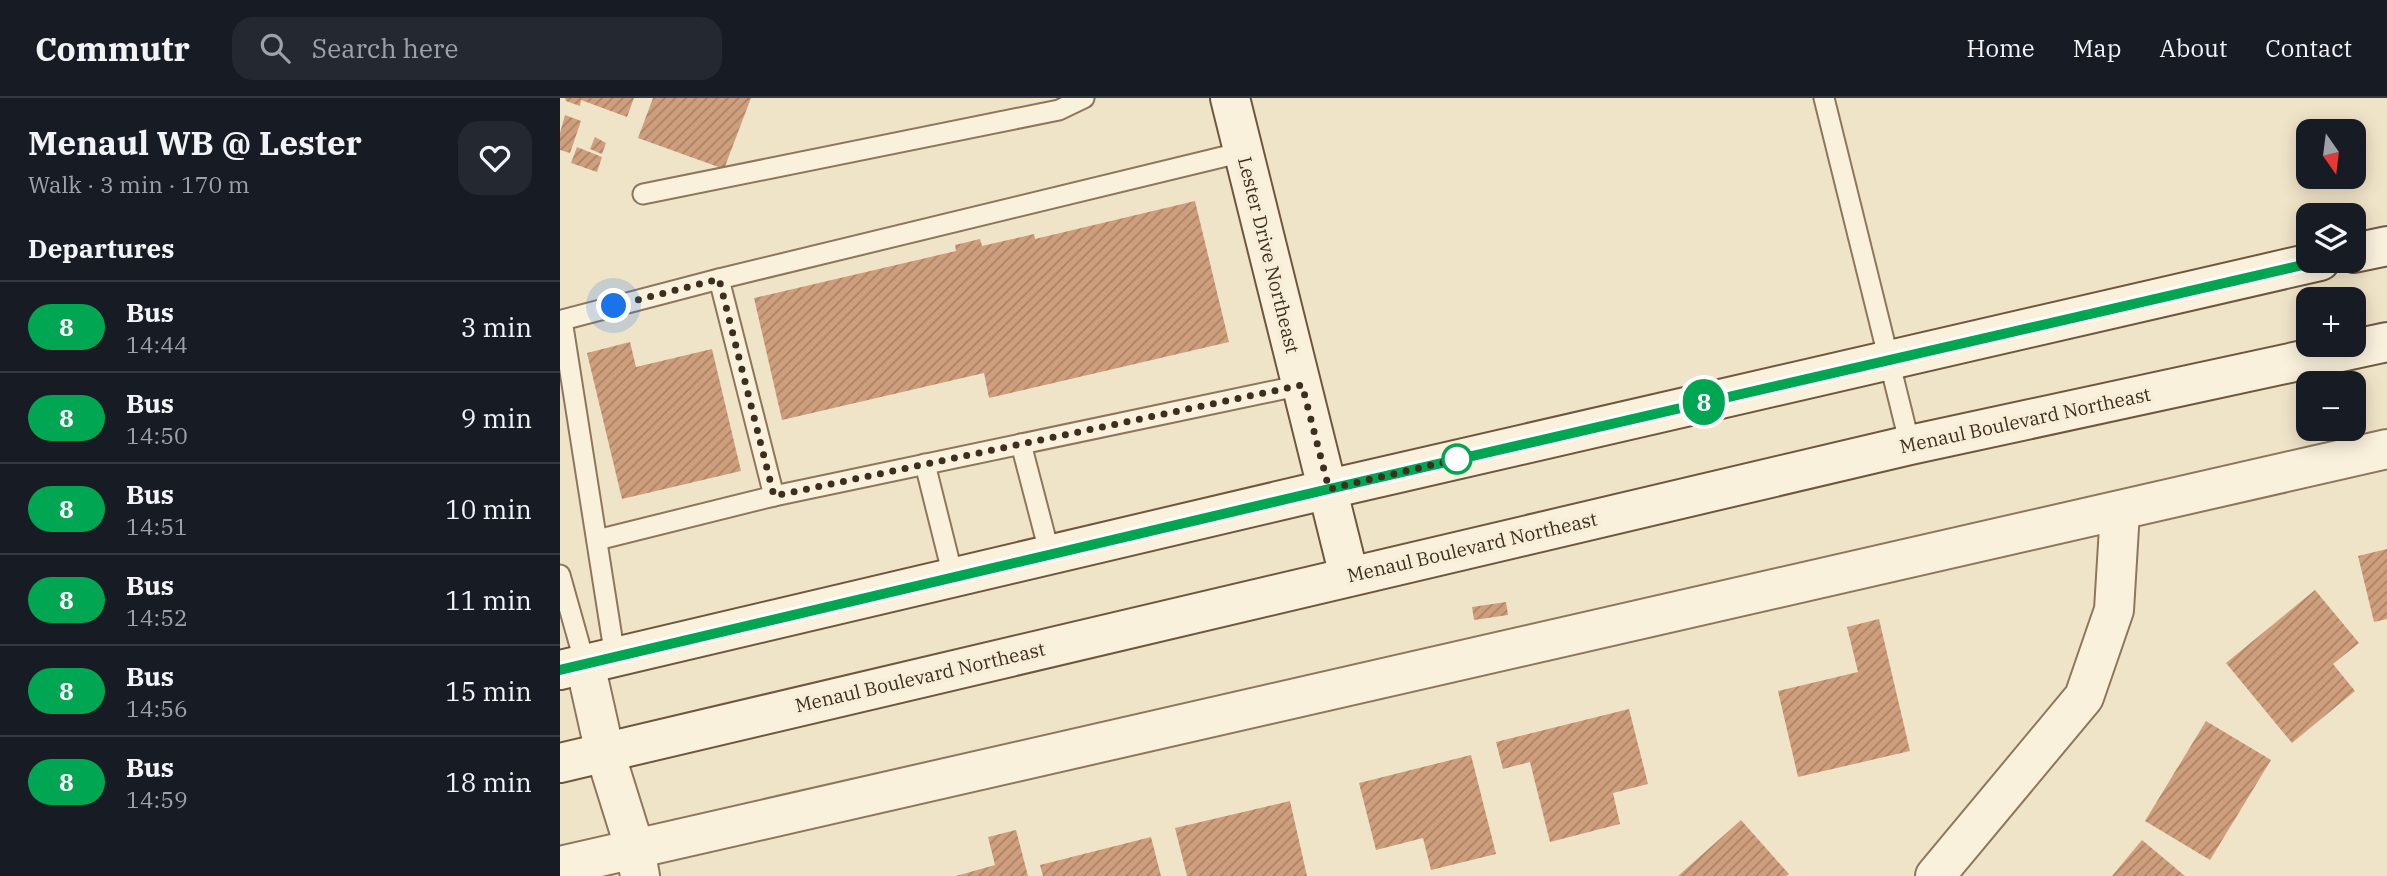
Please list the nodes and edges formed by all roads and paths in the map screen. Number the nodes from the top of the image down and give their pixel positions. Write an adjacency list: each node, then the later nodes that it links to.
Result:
1 (1084, 98): 5 (lane)
2 (1230, 98): 4 (main road, Lester Drive Northeast)
3 (1824, 98): 11 (lane)
4 (1243, 152): 9 (lane); 12 (main road, Lester Drive Northeast)
5 (643, 194)
6 (2387, 246): 7 (main road)
7 (2366, 250)
8 (2296, 266): 11 (main road)
9 (719, 279): 18 (lane); 20 (lane)
10 (2387, 342): 14 (main road, Menaul Boulevard Northeast)
11 (1888, 359): 14 (lane); 17 (main road)
12 (1302, 385): 13 (lane); 17 (main road, Lester Drive Northeast)
13 (1021, 444): 16 (lane); 21 (lane)
14 (1910, 445): 24 (main road, Menaul Boulevard Northeast)
15 (2387, 449): 19 (main road)
16 (925, 464): 18 (lane); 23 (lane)
17 (1329, 489): 21 (main road); 24 (main road, Lester Drive Northeast)
18 (774, 496): 20 (lane)
19 (2120, 511): 28 (main road); 30 (main road)
20 (597, 540): 25 (lane)
21 (1050, 555): 23 (main road)
22 (560, 575): 25 (lane)
23 (953, 576): 25 (main road)
24 (1349, 576): 26 (main road, Menaul Boulevard Northeast)
25 (587, 664): 26 (main road)
26 (605, 752): 27 (main road, Menaul Boulevard Northeast); 28 (main road)
27 (560, 763)
28 (637, 863): 29 (main road)
29 (560, 866)
30 (1935, 876)

